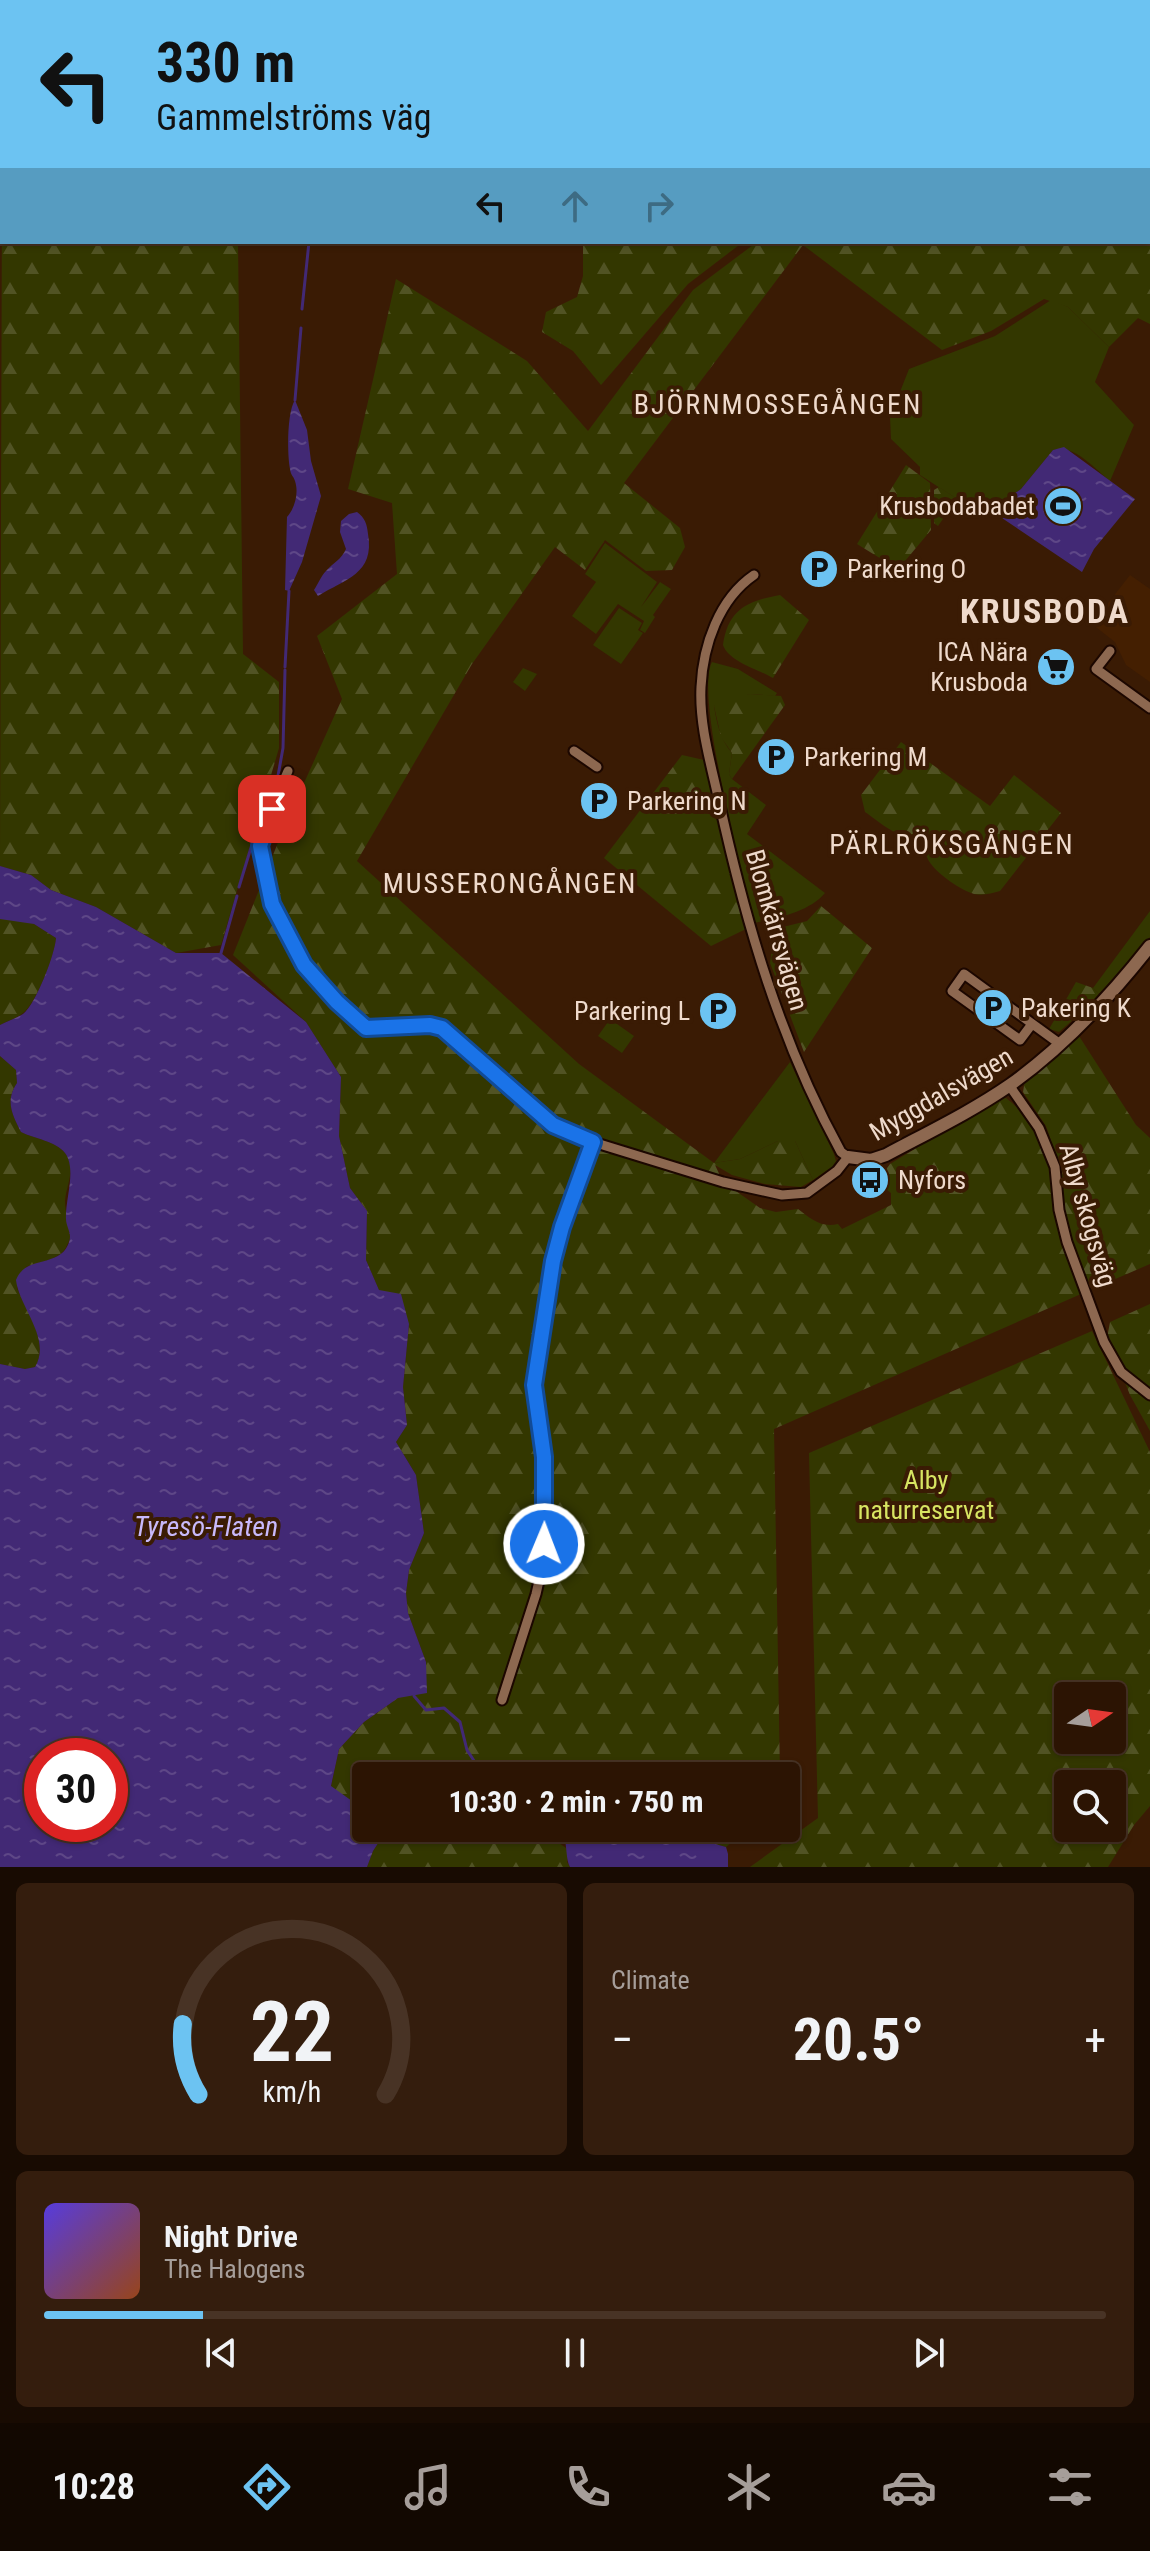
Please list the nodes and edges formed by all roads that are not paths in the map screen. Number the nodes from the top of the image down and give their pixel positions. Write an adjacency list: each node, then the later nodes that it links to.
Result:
1 (754, 575): 12 (street, Blomkärrsvägen)
2 (1110, 651): 3 (street)
3 (1150, 708)
4 (574, 751): 5 (street)
5 (597, 767)
6 (288, 771): 11 (street)
7 (1150, 946): 9 (street, Myggdalsvägen)
8 (1032, 1024): 8 (street); 9 (street)
9 (1060, 1044): 10 (street, Myggdalsvägen)
10 (1009, 1085): 12 (street, Myggdalsvägen); 13 (street, Alby skogsväg)
11 (593, 1142): 12 (street); 14 (street)
12 (848, 1157)
13 (1150, 1395)
14 (502, 1700)

